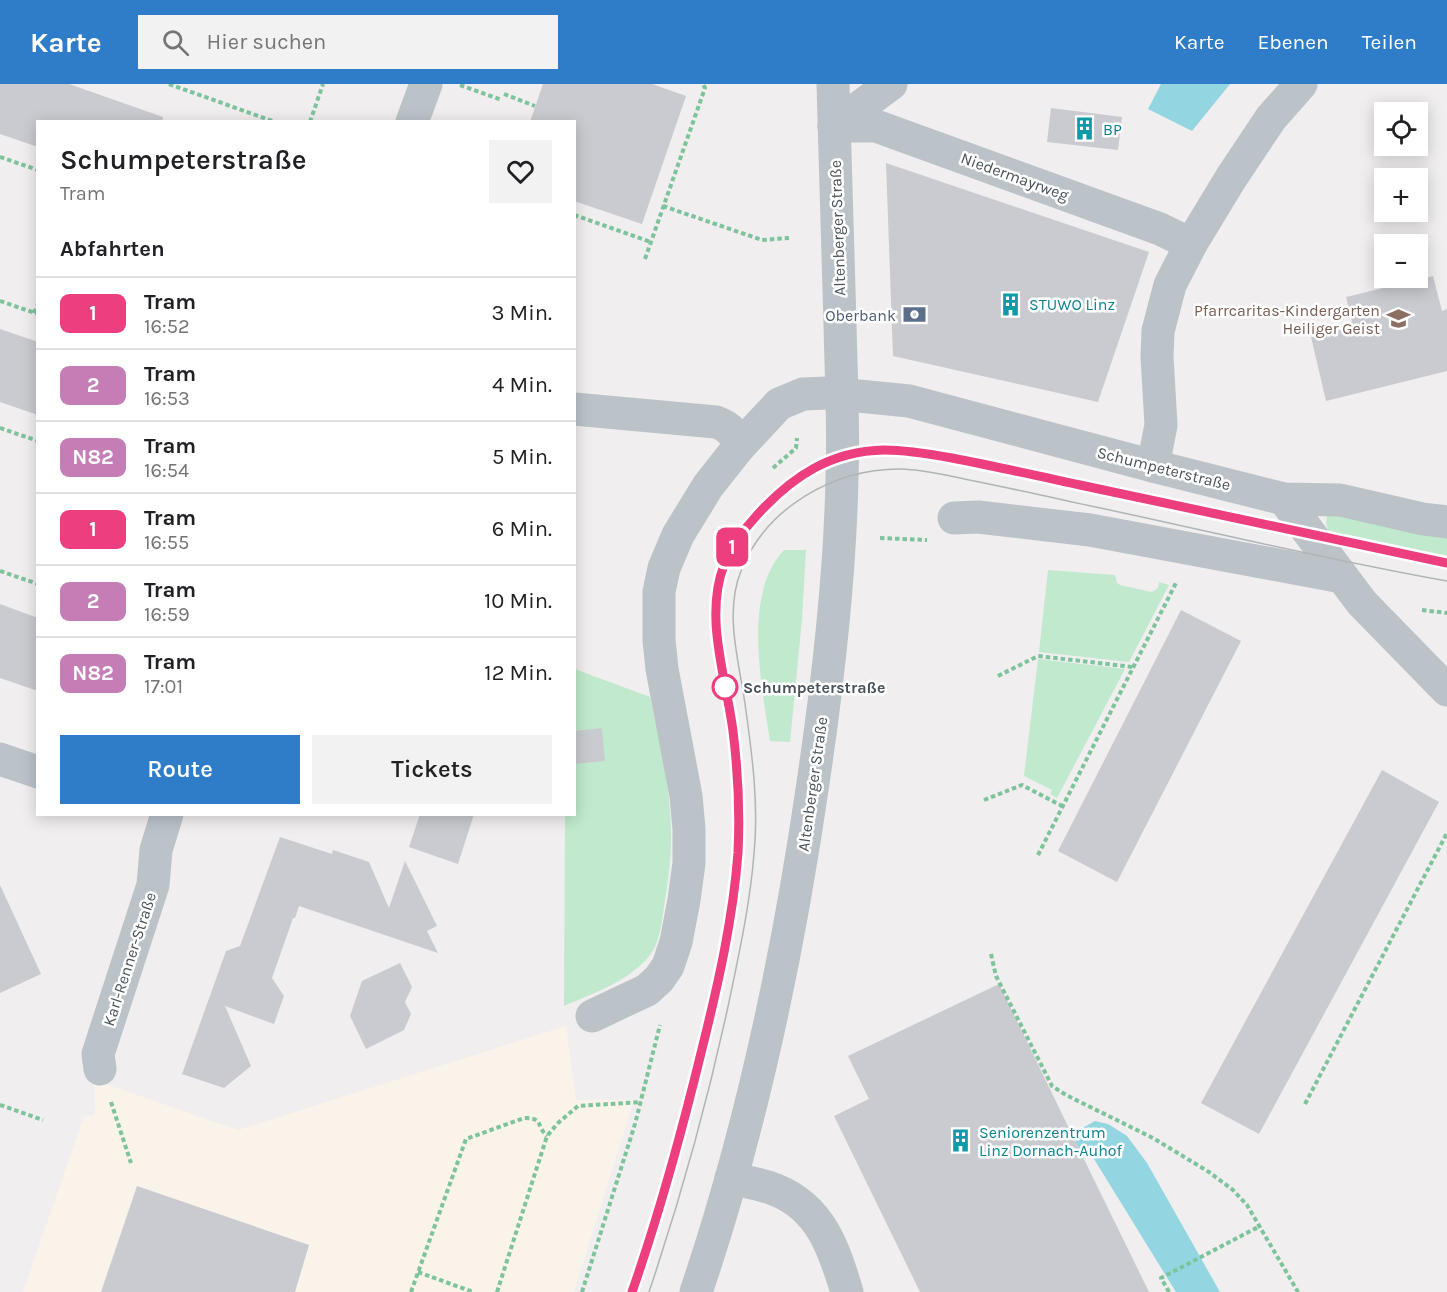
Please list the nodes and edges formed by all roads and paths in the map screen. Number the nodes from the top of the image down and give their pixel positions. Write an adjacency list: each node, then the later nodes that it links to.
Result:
1 (169, 84): 12 (path)
2 (323, 84): 13 (path)
3 (426, 84): 14 (street)
4 (457, 84): 10 (path)
5 (833, 84): 15 (street, Altenberger Straße)
6 (891, 84): 15 (street)
7 (1301, 84): 22 (street)
8 (706, 85): 18 (path)
9 (504, 94): 11 (path)
10 (502, 100)
11 (535, 106)
12 (269, 120)
13 (311, 120)
14 (413, 120)
15 (834, 126): 22 (street, Niedermayrweg); 26 (street, Altenberger Straße)
16 (0, 157): 17 (path)
17 (36, 169)
18 (663, 206): 20 (path); 21 (path)
19 (576, 216): 21 (path)
20 (789, 238)
21 (651, 242): 23 (path)
22 (1191, 244): 31 (street)
23 (645, 259)
24 (0, 301): 25 (path)
25 (36, 314)
26 (842, 394): 30 (street, Schumpeterstraße); 31 (street, Schumpeterstraße); 59 (street, Altenberger Straße)
27 (576, 409): 30 (street)
28 (0, 428): 29 (path)
29 (36, 440)
30 (738, 448): 50 (street, Schumpeterstraße)
31 (1153, 466): 32 (street, Schumpeterstraße)
32 (1284, 499): 34 (street, Schumpeterstraße); 37 (street)
33 (954, 518): 37 (street)
34 (1447, 522)
35 (0, 571): 38 (path)
36 (1181, 573): 39 (path)
37 (1342, 577): 41 (street)
38 (36, 583)
39 (1133, 667): 40 (path); 45 (path)
40 (998, 676)
41 (1447, 690)
42 (0, 759): 43 (street)
43 (36, 771)
44 (984, 800): 45 (path)
45 (1064, 807): 48 (path)
46 (164, 816): 52 (street, Karl-Renner-Straße)
47 (1447, 832): 54 (path)
48 (1038, 855)
49 (991, 954): 60 (path)
50 (659, 979): 51 (street, Schumpeterstraße); 53 (path)
51 (592, 1016)
52 (100, 1069): 58 (path)
53 (641, 1102): 57 (path); 65 (path)
54 (1305, 1104)
55 (0, 1105): 56 (path)
56 (42, 1120)
57 (547, 1136): 61 (path); 64 (path)
58 (131, 1163)
59 (731, 1178): 66 (street, Altenberger Straße); 67 (street)
60 (1260, 1226): 68 (path); 69 (path)
61 (418, 1272): 62 (path); 63 (path)
62 (411, 1292)
63 (472, 1292)
64 (497, 1292)
65 (582, 1292)
66 (696, 1292)
67 (847, 1292)
68 (1169, 1292)
69 (1298, 1292)

